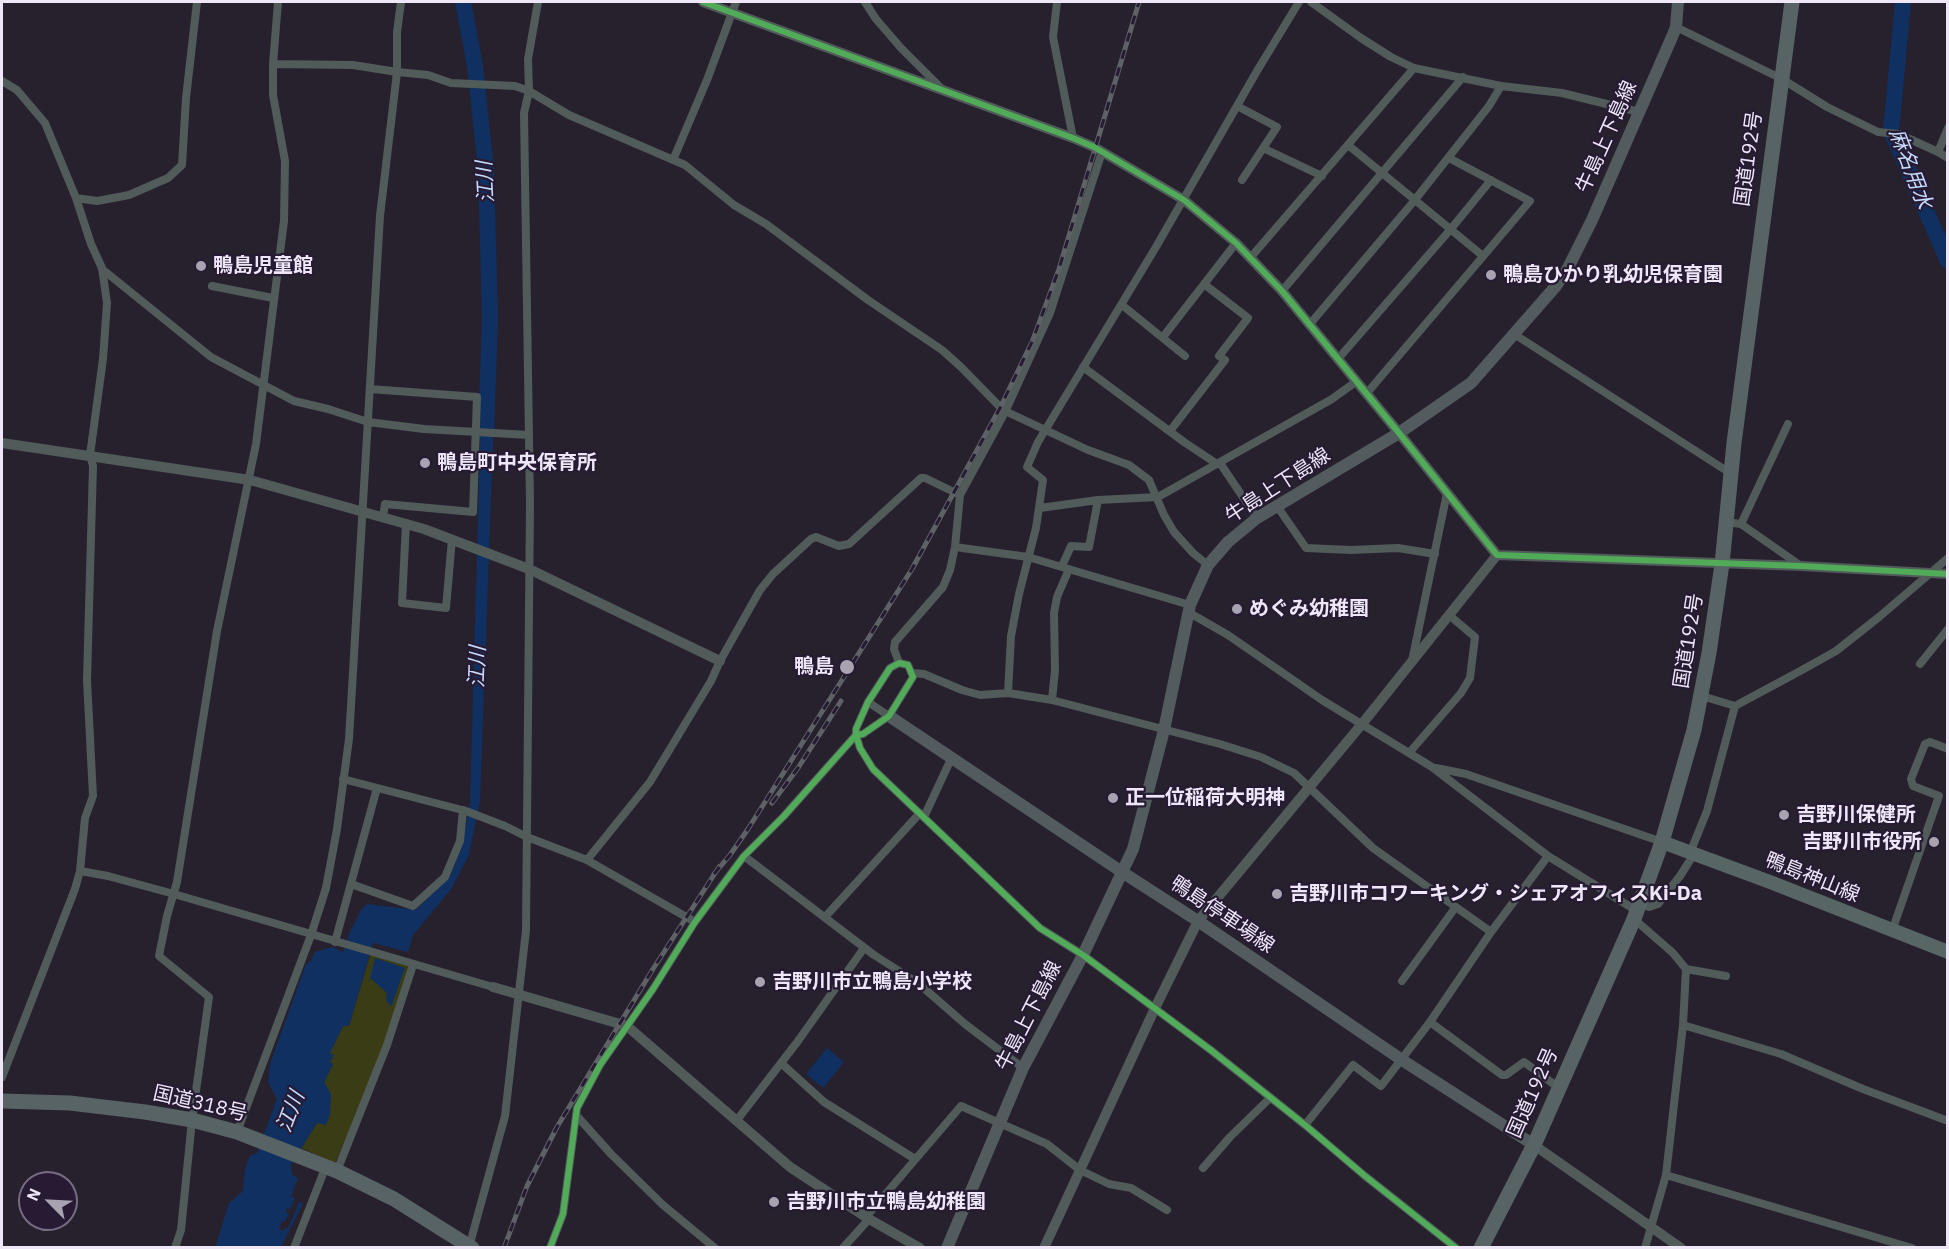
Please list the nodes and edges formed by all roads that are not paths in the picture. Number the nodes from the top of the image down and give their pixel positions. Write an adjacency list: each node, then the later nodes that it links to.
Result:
1 (197, 2): 39 (street)
2 (278, 2): 15 (street)
3 (401, 2): 17 (street)
4 (538, 2): 23 (street)
5 (703, 2): 13 (street)
6 (736, 2): 13 (street)
7 (865, 2): 22 (street)
8 (1057, 2): 27 (street)
9 (1299, 2): 24 (street)
10 (1311, 2): 16 (street)
11 (1678, 2): 14 (main road, 牛島上下島線)
12 (1792, 2): 19 (highway, 国道192号)
13 (732, 13): 22 (street); 34 (street)
14 (1676, 27): 19 (street); 25 (main road, 牛島上下島線)
15 (273, 64): 17 (street); 50 (street)
16 (1414, 68): 18 (street); 28 (street)
17 (397, 72): 23 (street); 60 (street)
18 (1463, 77): 21 (street); 35 (street)
19 (1782, 79): 31 (street); 73 (highway, 国道192号)
20 (2, 81): 39 (street)
21 (1501, 86): 25 (street); 32 (street)
22 (943, 90): 27 (street)
23 (529, 91): 34 (street); 69 (street)
24 (1238, 106): 29 (street); 40 (street)
25 (1640, 112): 53 (main road, 牛島上下島線)
26 (1947, 128): 31 (street)
27 (1073, 138): 30 (street)
28 (1348, 145): 35 (street); 36 (street)
29 (1263, 147): 36 (street); 37 (street)
30 (1102, 152): 40 (street); 62 (street)
31 (1938, 152): 33 (street)
32 (1449, 158): 38 (street); 41 (street)
33 (1947, 158)
34 (673, 160): 62 (street)
35 (1382, 173): 41 (street); 49 (street)
36 (1322, 176): 45 (street)
37 (1242, 180)
38 (1491, 180): 42 (street); 44 (street)
39 (76, 198): 46 (street)
40 (1184, 200): 43 (street); 51 (street)
41 (1414, 201): 42 (street); 52 (street)
42 (1450, 230): 44 (street); 56 (street)
43 (1236, 243): 45 (street); 47 (street)
44 (1483, 256): 61 (street)
45 (1251, 257): 49 (street)
46 (102, 268): 59 (street); 71 (street)
47 (1204, 284): 54 (street); 67 (street)
48 (212, 286): 50 (street)
49 (1282, 291): 52 (street)
50 (273, 298): 59 (street)
51 (1122, 305): 54 (street); 57 (street)
52 (1310, 324): 56 (street)
53 (1514, 334): 68 (main road, 牛島上下島線); 73 (street)
54 (1163, 337): 55 (street)
55 (1185, 356)
56 (1338, 359): 58 (street)
57 (1083, 367): 65 (street); 67 (street)
58 (1356, 381): 61 (street); 72 (street)
59 (262, 385): 63 (street); 74 (street)
60 (370, 389): 63 (street); 66 (street)
61 (1367, 393): 68 (street)
62 (1005, 411): 65 (street); 76 (street)
63 (368, 422): 66 (street); 81 (street)
64 (1788, 424): 86 (street)
65 (1047, 430): 77 (street); 80 (street)
66 (476, 431): 69 (street); 82 (street)
67 (1170, 431): 72 (street)
68 (1399, 433): 75 (street); 79 (main road, 牛島上下島線)
69 (529, 435): 97 (street)
70 (2, 443): 71 (street)
71 (90, 455): 74 (street); 132 (street)
72 (1219, 464): 77 (street); 83 (street)
73 (1731, 473): 84 (highway, 国道192号)
74 (250, 480): 81 (street); 135 (street)
75 (1448, 493): 89 (street); 90 (street)
76 (960, 495): 88 (street); 103 (street)
77 (1158, 497): 78 (street); 94 (street)
78 (1098, 500): 80 (street); 96 (street)
79 (1277, 506): 83 (main road, 牛島上下島線); 89 (street)
80 (1040, 508): 91 (street)
81 (363, 510): 82 (street); 121 (street)
82 (383, 516): 85 (street)
83 (1257, 518): 94 (main road, 牛島上下島線)
84 (1725, 522): 86 (street); 93 (highway, 国道192号)
85 (406, 523): 87 (street); 87 (street)
86 (1741, 524): 95 (street)
87 (452, 539): 97 (street)
88 (955, 547): 91 (street); 105 (street)
89 (1435, 554): 104 (street)
90 (1497, 555): 93 (street); 101 (street)
91 (1028, 557): 96 (street); 108 (street)
92 (1947, 558): 98 (street)
93 (1722, 564): 95 (street); 109 (highway, 国道192号)
94 (1208, 565): 100 (main road, 牛島上下島線)
95 (1801, 566): 98 (street)
96 (1065, 567): 100 (street); 110 (street)
97 (529, 569): 103 (street); 126 (street)
98 (1932, 572): 99 (street); 112 (street)
99 (1947, 574)
100 (1189, 609): 114 (street); 115 (main road, 牛島上下島線)
101 (1449, 615): 104 (street); 118 (street)
102 (1947, 629): 106 (street)
103 (720, 662): 131 (street)
104 (1412, 662): 114 (street)
105 (899, 663): 107 (street); 111 (street)
106 (1920, 663)
107 (913, 673): 108 (street); 113 (street)
108 (1008, 693): 110 (street)
109 (1702, 696): 112 (street); 127 (highway, 国道192号)
110 (1052, 700): 115 (street)
111 (868, 702): 113 (street); 116 (street)
112 (1735, 705): 128 (street)
113 (889, 716): 116 (street); 119 (main road, 鴨島停車場線)
114 (1362, 724): 118 (street); 122 (street)
115 (1164, 730): 122 (street); 133 (main road, 牛島上下島線)
116 (856, 735): 125 (street); 129 (street)
117 (1947, 749): 141 (street)
118 (1409, 753): 120 (street)
119 (951, 759): 125 (street); 133 (main road, 鴨島停車場線)
120 (1432, 767): 127 (street); 130 (street)
121 (343, 779): 123 (street); 143 (street)
122 (1309, 787): 136 (street); 139 (street)
123 (377, 788): 124 (street); 134 (street)
124 (465, 811): 126 (street); 134 (street)
125 (922, 815): 138 (street); 147 (street)
126 (527, 837): 131 (street); 153 (street)
127 (1662, 842): 128 (main road, 鴨島神山線); 137 (highway, 国道192号)
128 (1692, 853): 137 (street); 141 (main road, 鴨島神山線)
129 (744, 856): 138 (street); 140 (street)
130 (1548, 856): 137 (street); 142 (street)
131 (587, 860): 140 (street)
132 (80, 871): 135 (street); 161 (street)
133 (1122, 872): 139 (main road, 鴨島停車場線); 147 (main road, 牛島上下島線)
134 (351, 884): 144 (street)
135 (174, 894): 143 (street); 166 (street)
136 (1455, 908): 142 (street); 151 (street)
137 (1637, 911): 149 (street); 162 (highway, 国道192号)
138 (825, 917): 145 (street)
139 (1198, 921): 154 (street); 158 (main road, 鴨島停車場線)
140 (695, 922): 157 (street)
141 (1892, 931): 146 (main road, 鴨島神山線)
142 (1491, 932): 155 (street)
143 (311, 935): 144 (street); 171 (street)
144 (338, 943): 148 (street)
145 (864, 948): 159 (street); 160 (street)
146 (1947, 952)
147 (1083, 955): 154 (street); 160 (main road, 牛島上下島線)
148 (413, 965): 152 (street); 175 (street)
149 (1686, 969): 150 (street); 156 (street)
150 (1726, 976)
151 (1401, 981)
152 (493, 987): 153 (street)
153 (518, 994): 157 (street); 182 (street)
154 (1155, 1008): 163 (street); 176 (street)
155 (1430, 1022): 158 (street); 162 (street)
156 (1683, 1025): 168 (street); 177 (street)
157 (627, 1026): 165 (street); 167 (street)
158 (1402, 1060): 170 (street); 172 (main road, 鴨島停車場線)
159 (781, 1063): 167 (street); 173 (street)
160 (1023, 1068): 169 (main road, 牛島上下島線)
161 (2, 1077)
162 (1559, 1088): 172 (highway, 国道192号)
163 (1270, 1098): 170 (street); 174 (street)
164 (2, 1101): 166 (highway, 国道318号)
165 (576, 1115): 185 (street); 186 (street)
166 (192, 1120): 171 (highway, 国道318号); 183 (street)
167 (736, 1120): 179 (street)
168 (1947, 1121)
169 (1000, 1122): 173 (street); 176 (street); 189 (main road, 牛島上下島線)
170 (1305, 1125): 181 (street)
171 (237, 1132): 175 (highway, 国道318号)
172 (1534, 1145): 180 (street); 191 (highway, 国道192号)
173 (915, 1159): 179 (street)
174 (1203, 1168)
175 (332, 1169): 182 (highway, 国道318号); 184 (street)
176 (1080, 1170): 178 (street); 190 (street)
177 (1666, 1175): 180 (street); 194 (street)
178 (1167, 1210)
179 (867, 1218): 187 (street); 188 (street)
180 (1650, 1226): 192 (street); 193 (street)
181 (1451, 1246)
182 (470, 1247)
183 (175, 1248)
184 (294, 1248)
185 (550, 1248)
186 (715, 1248)
187 (843, 1248)
188 (920, 1248)
189 (947, 1248)
190 (1044, 1248)
191 (1481, 1248)
192 (1645, 1248)
193 (1681, 1248)
194 (1912, 1248)

